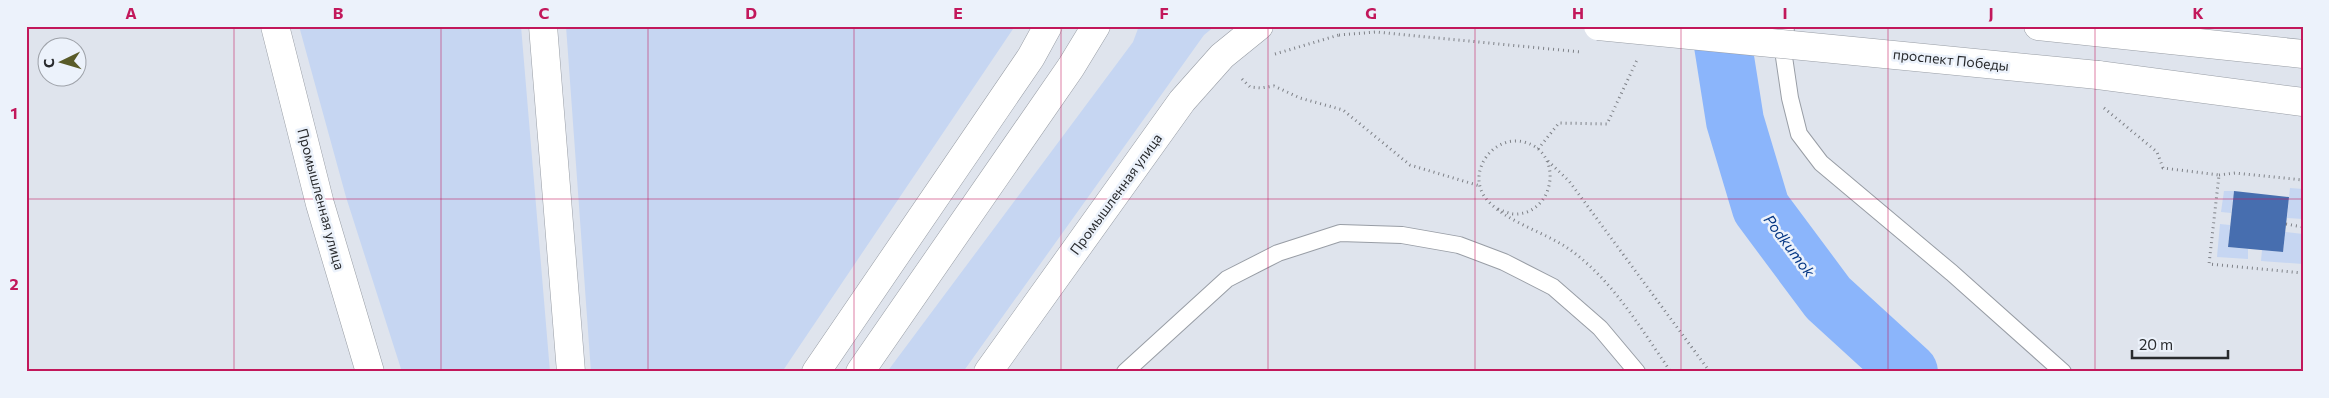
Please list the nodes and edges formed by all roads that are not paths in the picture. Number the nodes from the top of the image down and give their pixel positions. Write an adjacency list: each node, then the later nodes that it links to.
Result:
1 (275, 26): 11 (main road, Промышленная улица)
2 (543, 26): 12 (main road)
3 (1048, 26): 13 (main road)
4 (1096, 26): 14 (main road)
5 (1598, 26): 10 (main road, проспект Победы, bridge)
6 (1786, 26): 18 (lane)
7 (2038, 26): 9 (main road)
8 (1258, 27): 15 (main road, Промышленная улица)
9 (2303, 54)
10 (2303, 102)
11 (370, 372)
12 (571, 372)
13 (816, 372)
14 (860, 372)
15 (988, 372)
16 (1125, 372): 17 (lane)
17 (1637, 372)
18 (2064, 372)

